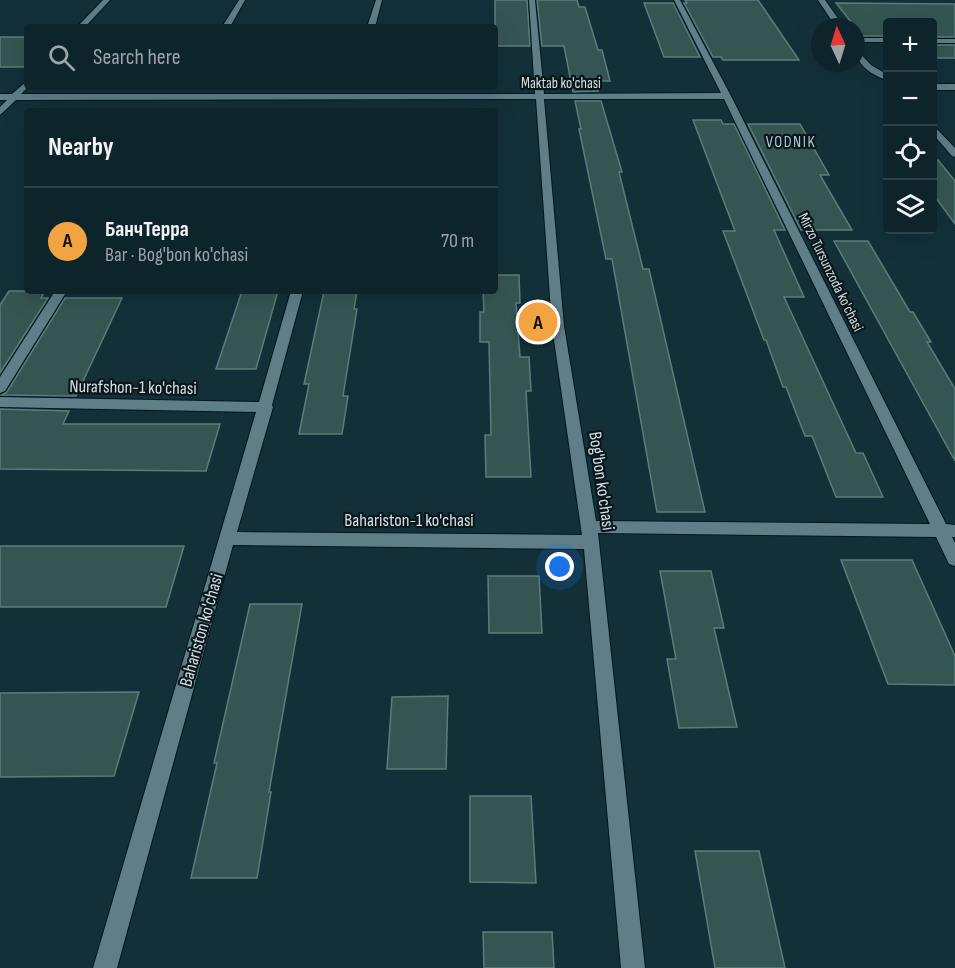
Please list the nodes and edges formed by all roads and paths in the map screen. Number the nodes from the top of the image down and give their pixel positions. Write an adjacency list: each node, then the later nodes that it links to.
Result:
1 (106, 0): 8 (street)
2 (242, 0): 9 (street)
3 (380, 0): 10 (street)
4 (532, 0): 25 (street, Bog'bon ko'chasi)
5 (676, 0): 22 (street, Mirzo Tursunzoda ko'chasi)
6 (820, 0): 7 (street)
7 (833, 18)
8 (84, 24)
9 (228, 24)
10 (372, 24)
11 (865, 40): 12 (street)
12 (883, 40)
13 (937, 41): 14 (street)
14 (955, 41)
15 (865, 64): 16 (street)
16 (883, 76)
17 (24, 86): 24 (street)
18 (937, 87): 19 (street)
19 (955, 87)
20 (187, 90): 27 (street)
21 (352, 90): 26 (street)
22 (727, 96): 25 (street, Maktab ko'chasi); 36 (street, Mirzo Tursunzoda ko'chasi)
23 (0, 97): 24 (street, Maktab ko'chasi)
24 (14, 97): 27 (street, Maktab ko'chasi); 28 (street)
25 (540, 97): 26 (street, Maktab ko'chasi); 37 (street, Bog'bon ko'chasi)
26 (349, 100): 27 (street, Maktab ko'chasi)
27 (181, 101)
28 (0, 112)
29 (937, 132): 30 (street)
30 (955, 154)
31 (59, 294): 33 (street)
32 (296, 294): 35 (street, Bahariston ko'chasi)
33 (0, 388)
34 (0, 402): 35 (street, Nurafshon-1 ko'chasi)
35 (266, 407): 38 (street, Bahariston ko'chasi)
36 (949, 531): 37 (street, Bahariston-1 ko'chasi); 39 (street, Mirzo Tursunzoda ko'chasi)
37 (590, 534): 38 (street, Bahariston-1 ko'chasi); 41 (street, Bog'bon ko'chasi)
38 (227, 538): 40 (street, Bahariston ko'chasi)
39 (955, 559)
40 (105, 968)
41 (633, 968)

